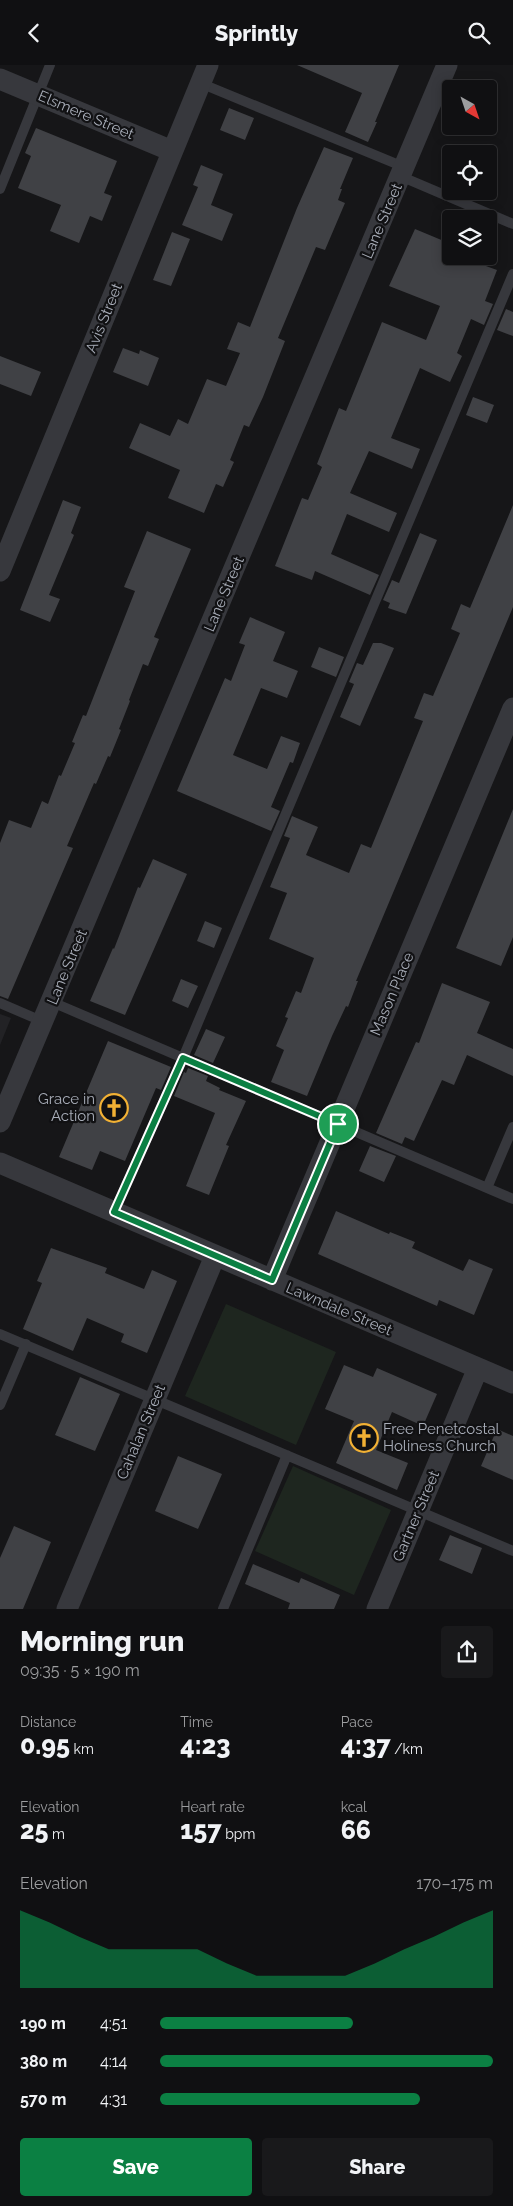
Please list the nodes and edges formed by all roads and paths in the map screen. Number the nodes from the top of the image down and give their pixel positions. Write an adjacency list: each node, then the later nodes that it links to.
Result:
1 (50, 65): 5 (lane)
2 (447, 65): 7 (street, Lane Street)
3 (204, 74): 6 (street, Avis Street); 7 (lane)
4 (0, 79): 5 (street, Elsmere Street)
5 (38, 95): 6 (street, Elsmere Street); 8 (lane)
6 (172, 151): 11 (street, Avis Street)
7 (402, 172): 9 (lane); 13 (street, Lane Street)
8 (0, 189)
9 (513, 224)
10 (513, 274): 16 (lane)
11 (0, 571)
12 (513, 708): 18 (street, Mason Place)
13 (52, 1002): 15 (street, Lane Street); 16 (lane)
14 (0, 1003): 15 (lane)
15 (44, 1022): 17 (street, Lane Street)
16 (183, 1058): 18 (lane); 23 (lane)
17 (0, 1122)
18 (338, 1124): 21 (lane); 25 (street, Mason Place)
19 (513, 1127): 21 (lane)
20 (0, 1163): 23 (street, Lawndale Street)
21 (487, 1188): 22 (lane)
22 (513, 1199)
23 (114, 1212): 24 (street, Lawndale Street)
24 (215, 1256): 25 (street, Lawndale Street); 30 (street, Cahalan Street)
25 (272, 1280): 28 (street, Lawndale Street)
26 (0, 1334): 27 (lane)
27 (26, 1344): 30 (lane); 31 (lane)
28 (478, 1368): 29 (street, Lawndale Street); 33 (street, Gartner Street)
29 (513, 1383)
30 (155, 1399): 32 (lane); 35 (street, Cahalan Street)
31 (0, 1405)
32 (287, 1455): 33 (lane); 36 (lane)
33 (418, 1511): 34 (lane); 37 (street, Gartner Street)
34 (513, 1551)
35 (67, 1609)
36 (224, 1609)
37 (377, 1609)

